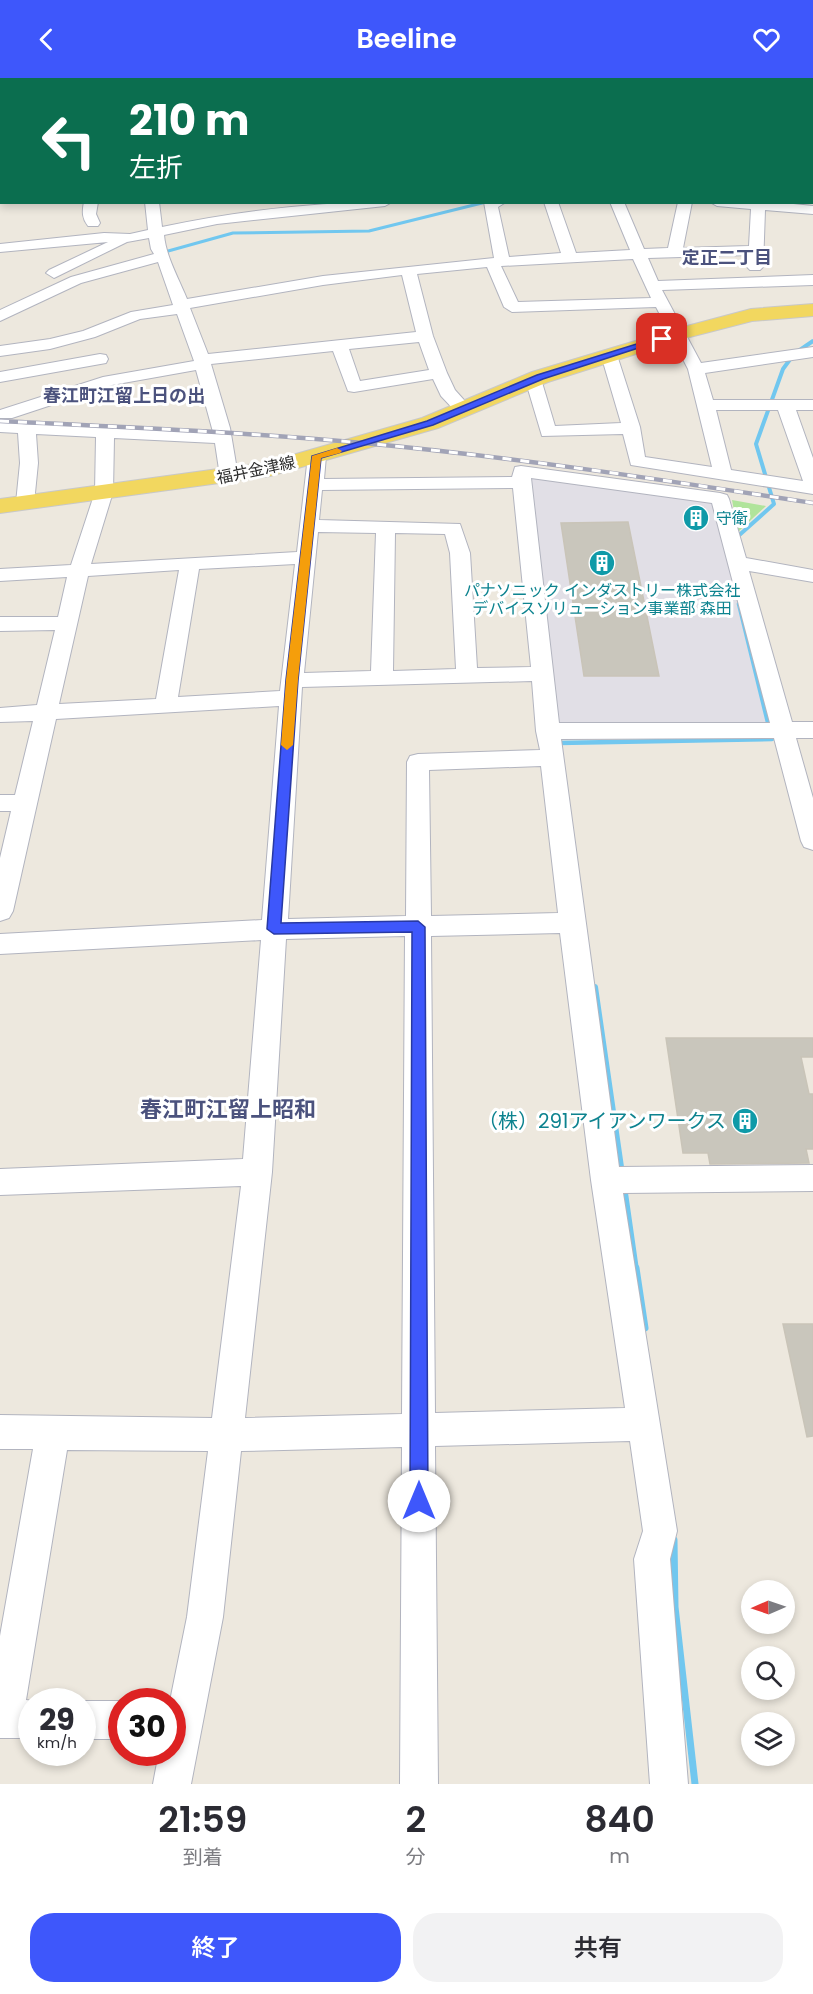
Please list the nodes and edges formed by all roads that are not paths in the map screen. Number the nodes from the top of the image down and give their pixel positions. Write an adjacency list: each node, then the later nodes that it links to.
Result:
1 (91, 204): 10 (street)
2 (152, 204): 11 (street)
3 (366, 204): 11 (street)
4 (490, 204): 19 (street)
5 (552, 204): 18 (street)
6 (618, 204): 16 (street)
7 (685, 204): 15 (street)
8 (758, 204): 9 (street); 14 (street)
9 (813, 210)
10 (93, 223)
11 (156, 233): 12 (street); 17 (street)
12 (130, 238): 13 (street); 21 (street)
13 (0, 248)
14 (756, 250): 15 (street); 23 (street)
15 (675, 252): 16 (street)
16 (639, 253): 18 (street); 24 (street)
17 (163, 256): 26 (street); 28 (street)
18 (570, 257): 19 (street)
19 (497, 261): 20 (street); 25 (street)
20 (408, 270): 26 (street); 31 (street)
21 (54, 273)
22 (813, 280): 23 (street)
23 (754, 282): 24 (street)
24 (652, 286): 25 (street)
25 (661, 302): 30 (street)
26 (182, 306): 29 (street); 37 (street)
27 (813, 310): 30 (main road, 福井金津線)
28 (0, 316)
29 (89, 334): 33 (street); 36 (street)
30 (680, 334): 35 (main road, 福井金津線); 38 (street)
31 (425, 336): 32 (street); 39 (street)
32 (339, 345): 37 (street); 39 (street)
33 (0, 351)
34 (813, 352): 38 (street)
35 (609, 355): 41 (main road, 福井金津線); 48 (street)
36 (100, 359): 40 (street); 42 (street)
37 (202, 362): 42 (street); 51 (street)
38 (696, 369): 43 (street)
39 (439, 373): 46 (street)
40 (0, 377)
41 (533, 379): 46 (main road, 福井金津線); 56 (street)
42 (110, 381): 47 (street)
43 (706, 405): 44 (street); 56 (street)
44 (785, 405): 45 (street); 57 (street)
45 (813, 405)
46 (464, 410): 52 (main road, 福井金津線)
47 (3, 421): 49 (street)
48 (632, 426)
49 (27, 429): 50 (street); 59 (street)
50 (105, 432): 51 (street); 58 (street)
51 (223, 438): 53 (street)
52 (317, 456): 53 (main road, 福井金津線); 55 (street)
53 (229, 476): 58 (main road, 福井金津線)
54 (522, 482): 55 (street); 56 (street); 71 (street)
55 (314, 485): 61 (street)
56 (722, 486): 57 (street); 65 (street)
57 (813, 486)
58 (104, 492): 59 (main road, 福井金津線); 66 (street)
59 (25, 503): 60 (main road, 福井金津線)
60 (0, 506)
61 (309, 526): 62 (street); 63 (street)
62 (386, 527): 72 (street); 73 (street)
63 (306, 557): 64 (street); 74 (street)
64 (190, 563): 66 (street); 75 (street)
65 (738, 563): 68 (street); 78 (street)
66 (79, 570): 67 (street); 69 (street)
67 (0, 575)
68 (813, 576)
69 (67, 623): 70 (street); 76 (street)
70 (0, 624)
71 (541, 674): 72 (street); 80 (street)
72 (467, 676): 73 (street)
73 (382, 678): 74 (street)
74 (291, 689): 75 (street); 87 (street)
75 (166, 705): 76 (street)
76 (46, 712): 77 (street); 82 (street)
77 (0, 715)
78 (783, 730): 79 (street); 80 (street); 83 (street)
79 (813, 730)
80 (549, 745): 85 (street); 86 (street)
81 (0, 803): 82 (street)
82 (25, 803): 84 (street)
83 (813, 841)
84 (0, 911)
85 (572, 923): 86 (street); 91 (street)
86 (418, 927): 87 (street); 94 (street)
87 (274, 929): 88 (street); 89 (street)
88 (0, 944)
89 (257, 1172): 92 (street); 97 (street)
90 (813, 1178): 91 (street)
91 (606, 1180): 93 (street)
92 (0, 1182)
93 (645, 1424): 94 (street); 103 (street)
94 (419, 1430): 97 (street); 102 (street)
95 (0, 1432): 96 (street)
96 (53, 1433): 97 (street); 99 (street)
97 (227, 1435): 98 (street)
98 (186, 1690)
99 (12, 1719)
100 (173, 1766): 101 (street)
101 (171, 1784)
102 (419, 1784)
103 (669, 1784)

